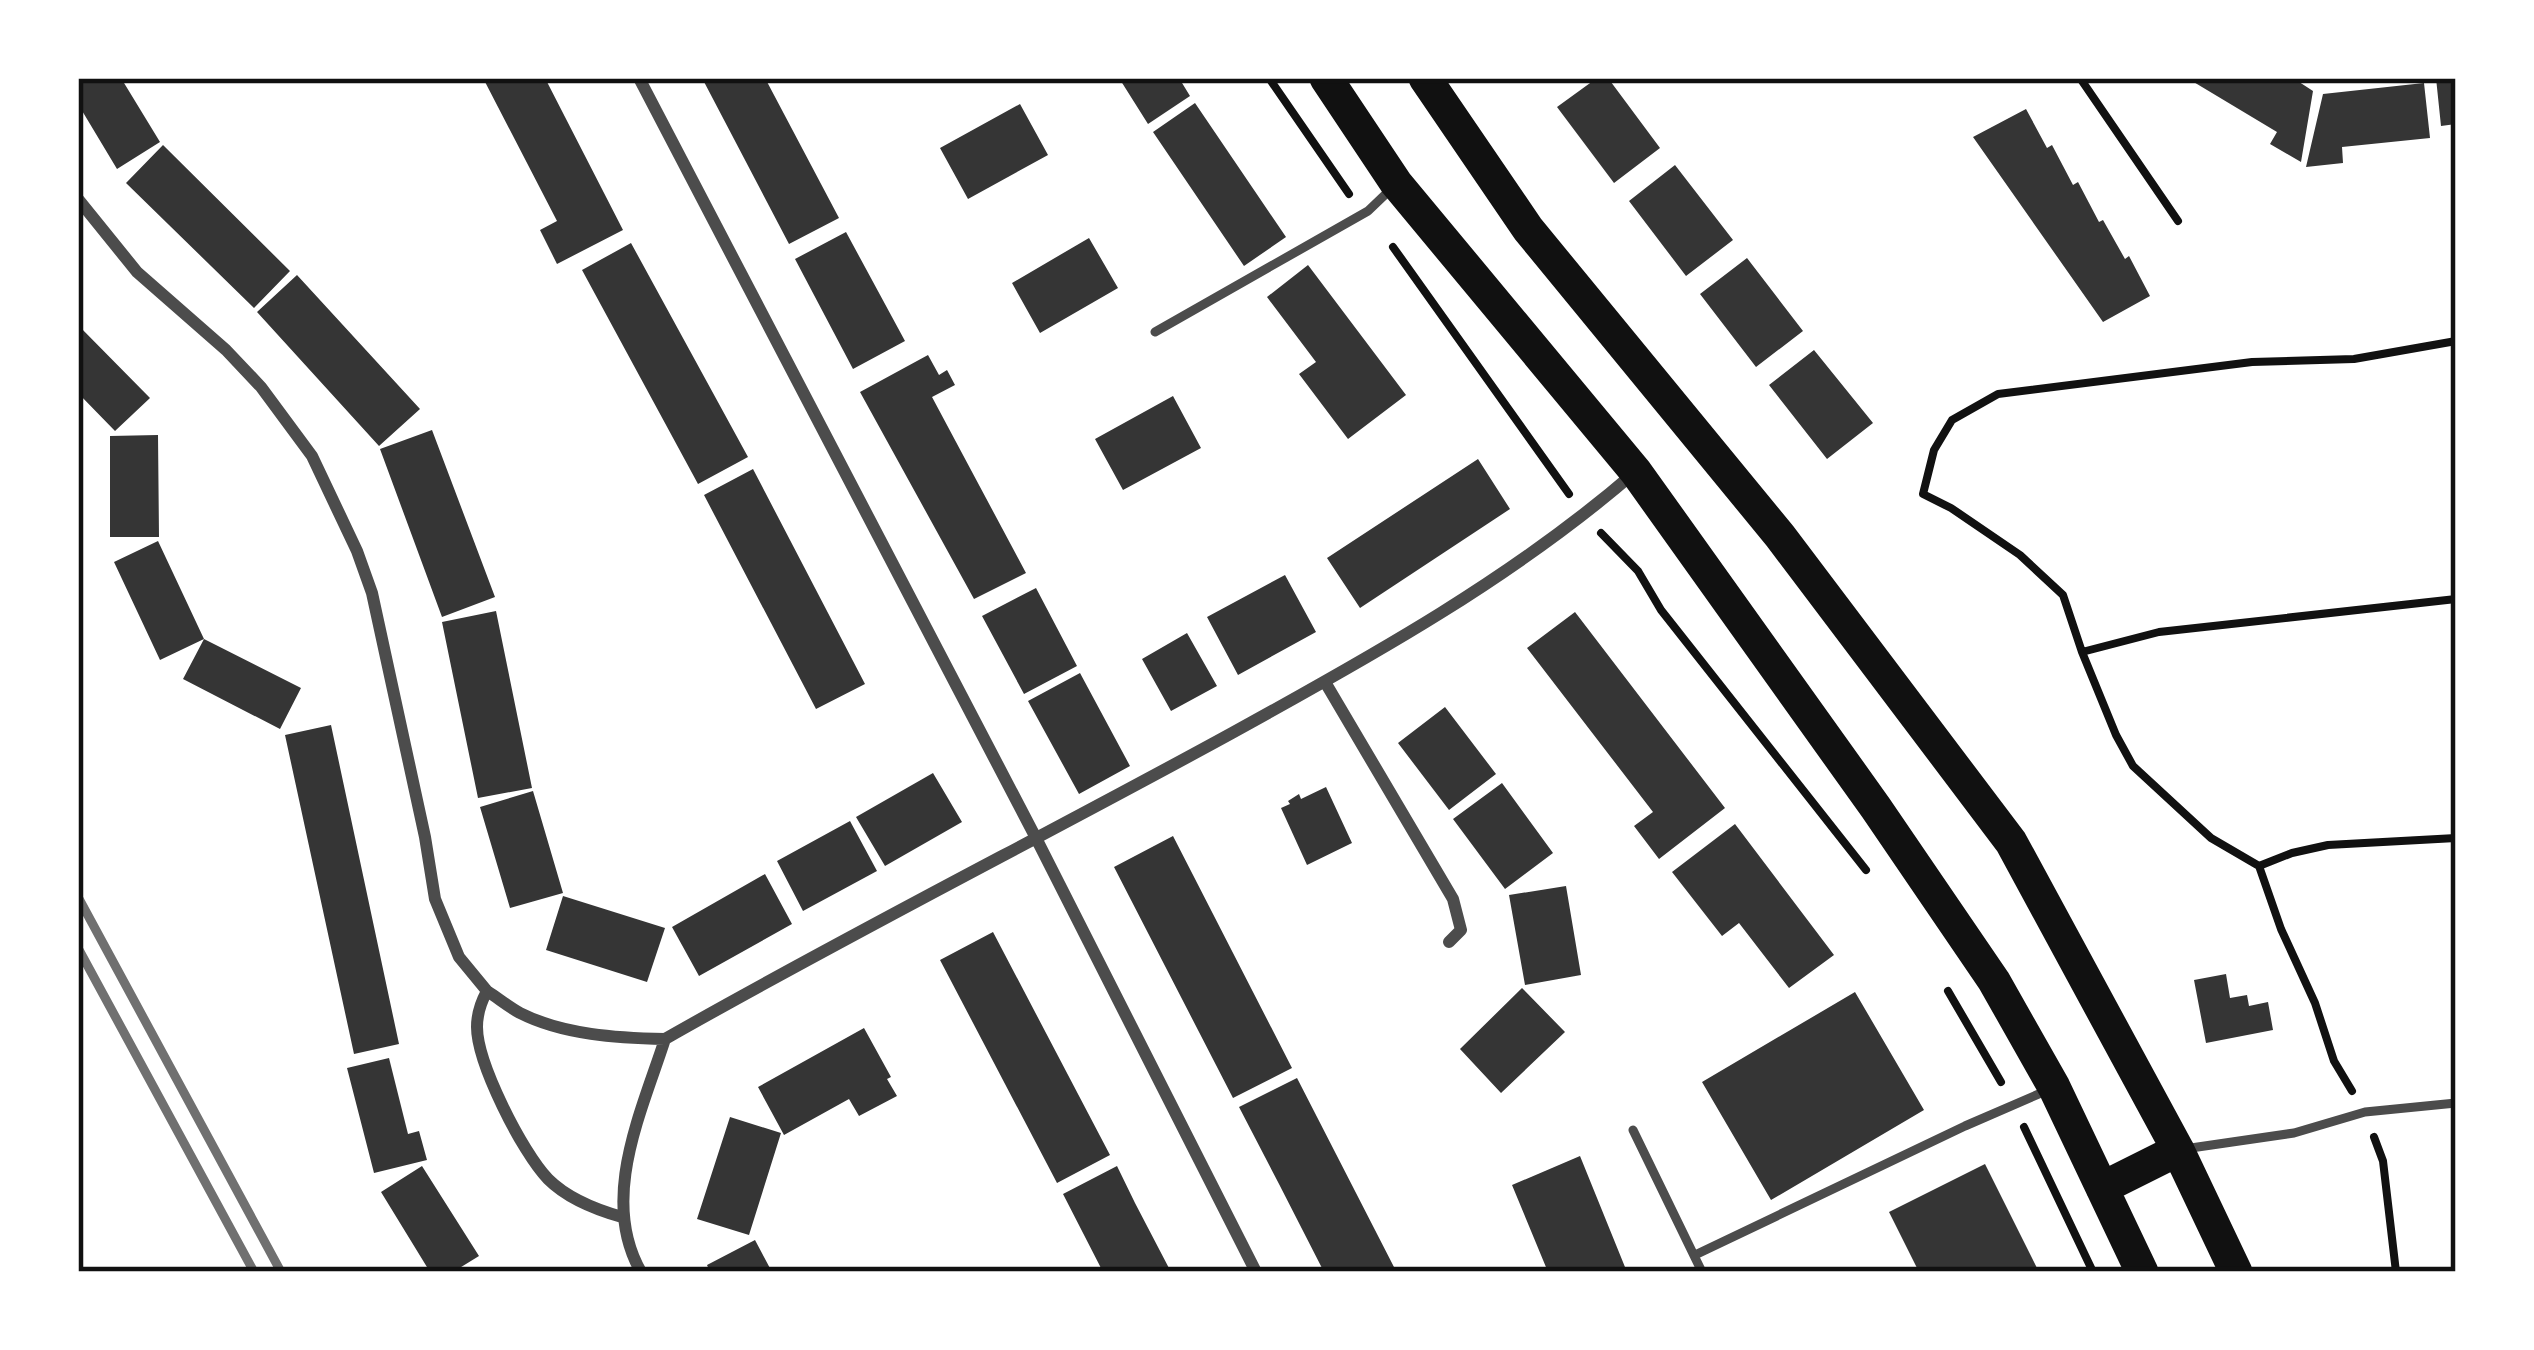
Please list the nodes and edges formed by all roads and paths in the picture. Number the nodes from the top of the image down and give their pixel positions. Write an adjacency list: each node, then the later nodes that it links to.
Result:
1 (639, 78): 18 (street)
2 (1269, 78): 8 (path)
3 (1326, 78): 6 (highway)
4 (1425, 78): 30 (highway)
5 (2080, 78): 9 (path)
6 (1396, 183): 8 (lane); 12 (highway)
7 (78, 200): 23 (street)
8 (1368, 211): 10 (lane); 13 (path)
9 (2178, 221)
10 (1155, 332)
11 (2456, 341): 15 (path)
12 (1636, 472): 13 (street); 25 (highway)
13 (1585, 515): 16 (street); 20 (path)
14 (2456, 599): 15 (path)
15 (2081, 652): 19 (path)
16 (1325, 682): 18 (street); 21 (street)
17 (2456, 838): 19 (path)
18 (1037, 840): 24 (street); 35 (street)
19 (2259, 866): 28 (path)
20 (1869, 873)
21 (1449, 942)
22 (1938, 973): 27 (path)
23 (487, 991): 24 (street); 32 (street)
24 (665, 1039): 32 (street)
25 (2054, 1087): 27 (lane); 31 (highway)
26 (2456, 1103): 28 (lane)
27 (2013, 1105): 33 (lane); 37 (path)
28 (2365, 1112): 30 (lane); 40 (path)
29 (1633, 1130): 33 (lane)
30 (2178, 1150): 31 (highway); 39 (highway)
31 (2102, 1188): 38 (highway)
32 (622, 1217): 34 (street)
33 (1695, 1256): 36 (lane)
34 (641, 1272)
35 (1256, 1272)
36 (1702, 1272)
37 (2093, 1272)
38 (2142, 1272)
39 (2236, 1272)
40 (2396, 1272)

